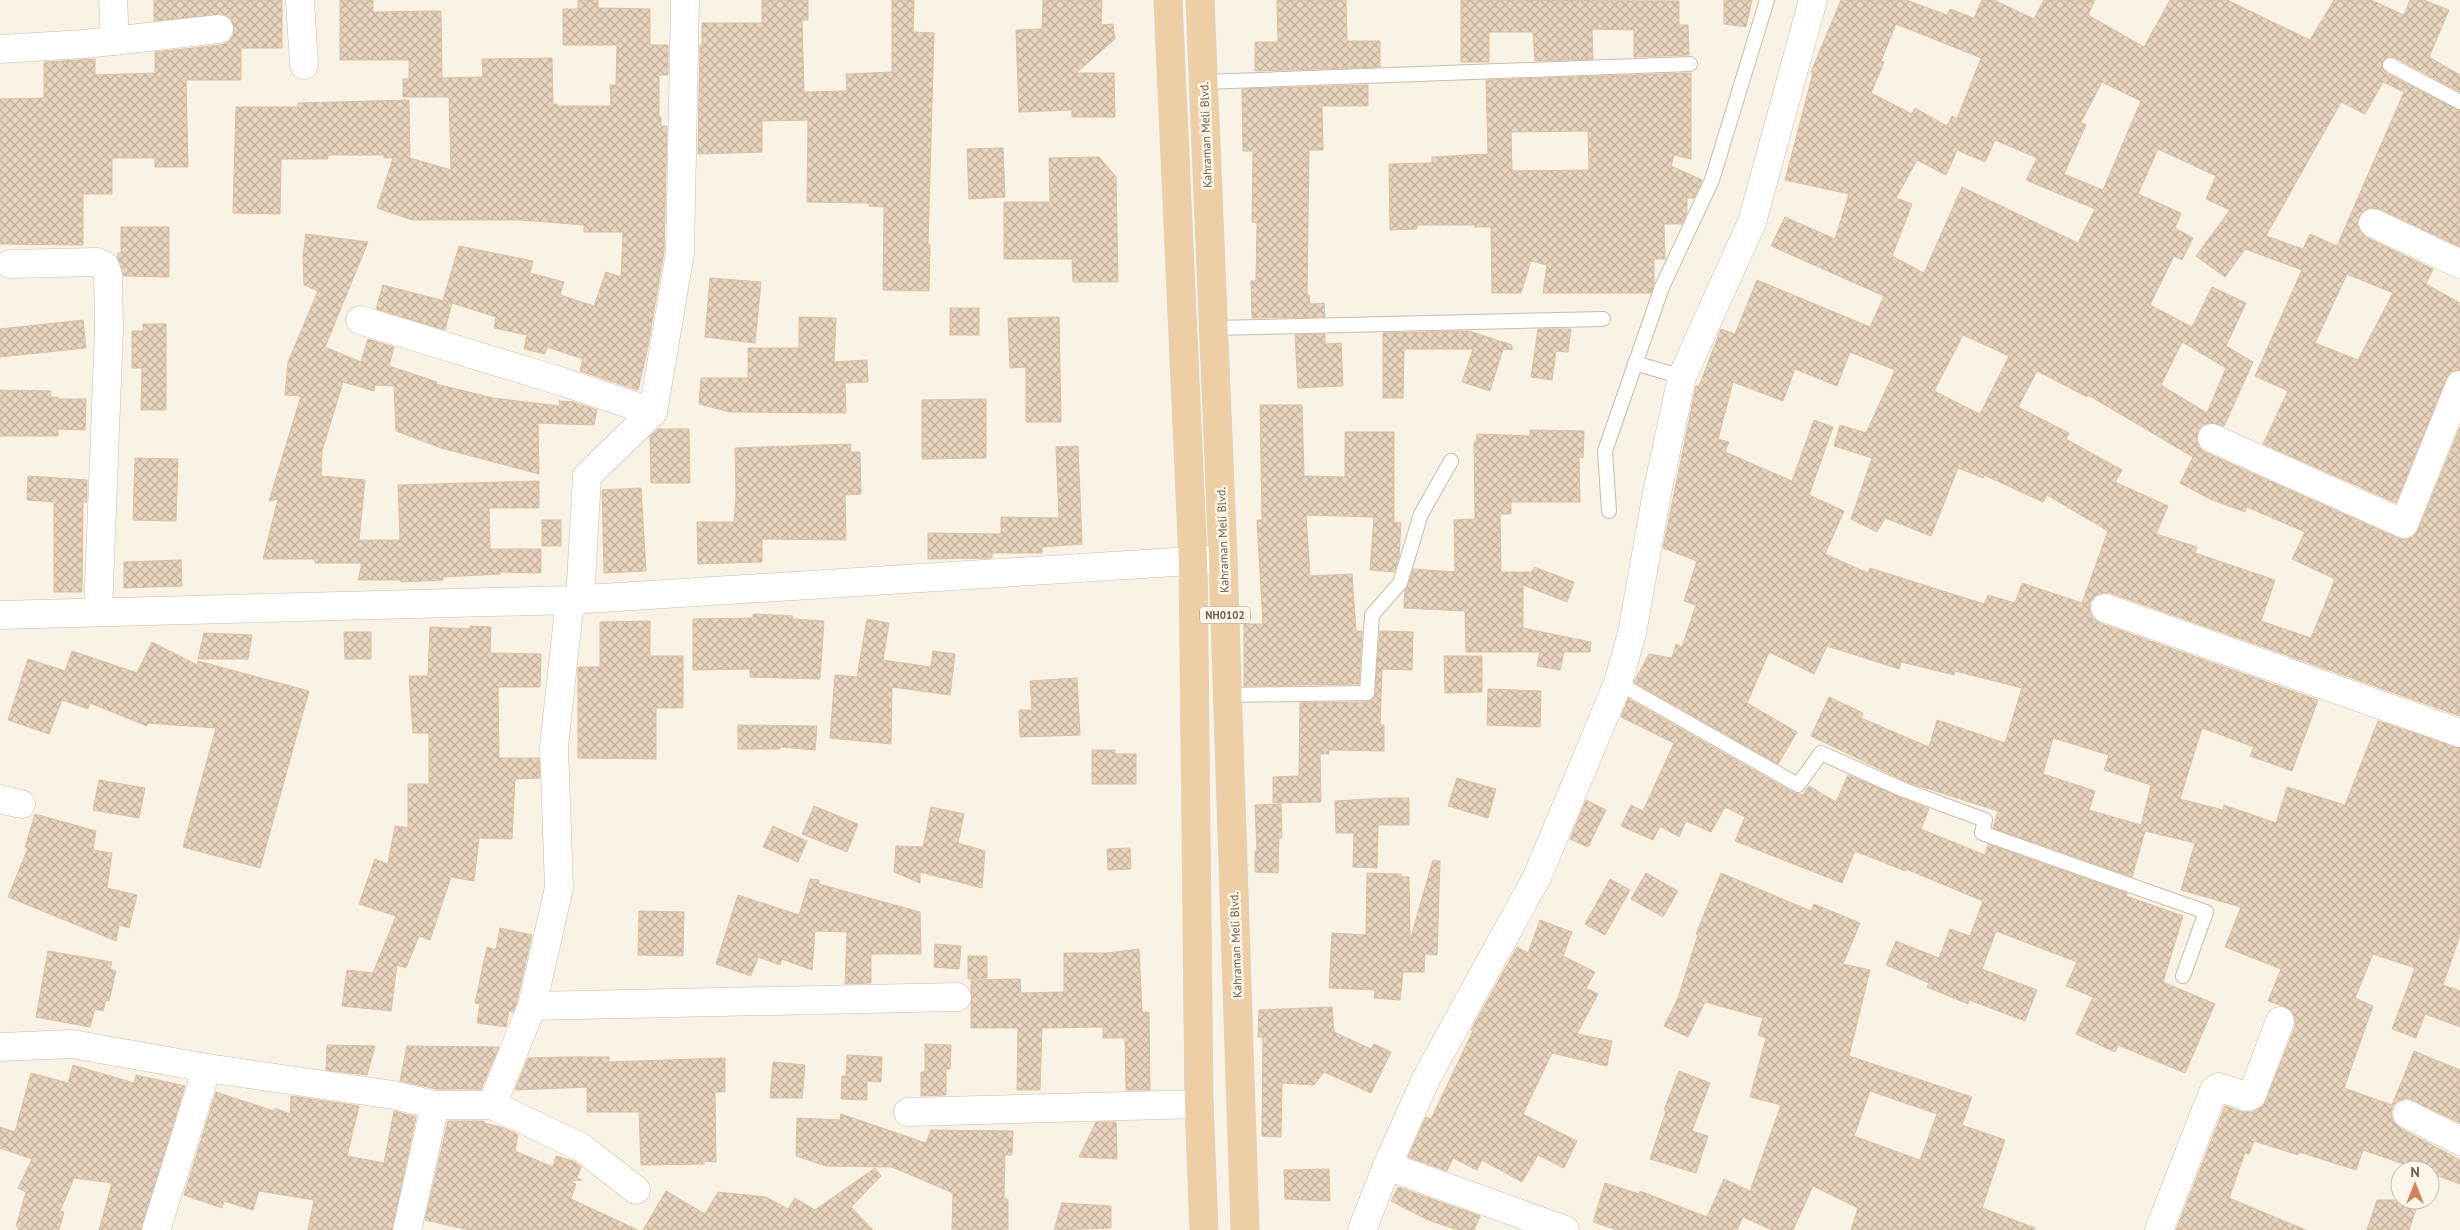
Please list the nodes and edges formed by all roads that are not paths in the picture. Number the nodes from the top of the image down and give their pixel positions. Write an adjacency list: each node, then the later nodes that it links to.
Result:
1 (113, 0): 9 (street)
2 (300, 0): 12 (street)
3 (685, 0): 25 (street)
4 (1168, 0): 30 (highway, NH0102)
5 (1200, 0): 14 (highway, Kahraman Meli Blvd. / NH0102)
6 (1767, 0): 22 (lane)
7 (1813, 0): 23 (street)
8 (219, 29): 9 (street)
9 (115, 41): 10 (street)
10 (0, 49)
11 (1690, 64): 14 (lane)
12 (304, 65)
13 (2390, 65): 15 (lane)
14 (1204, 82): 21 (highway, Kahraman Meli Blvd. / NH0102)
15 (2460, 102)
16 (2373, 223): 18 (street)
17 (10, 264): 33 (street)
18 (2460, 264)
19 (1603, 319): 21 (lane)
20 (360, 320): 25 (street)
21 (1214, 328): 29 (highway, Kahraman Meli Blvd. / NH0102)
22 (1635, 363): 23 (lane); 28 (lane)
23 (1682, 377): 35 (street)
24 (2460, 385): 26 (street)
25 (654, 412): 31 (street)
26 (2212, 438)
27 (1451, 461): 36 (lane)
28 (1609, 511)
29 (1224, 559): 30 (street); 36 (highway, Kahraman Meli Blvd. / NH0102)
30 (1192, 560): 31 (street); 45 (highway, NH0102)
31 (575, 600): 33 (street); 40 (street)
32 (2105, 608): 37 (street)
33 (98, 612): 34 (street)
34 (0, 615)
35 (1618, 683): 38 (lane); 50 (street)
36 (1228, 695): 55 (highway, Kahraman Meli Blvd. / NH0102)
37 (2460, 732)
38 (2184, 976)
39 (957, 997): 40 (street)
40 (532, 1006): 46 (street)
41 (2280, 1021): 58 (street)
42 (0, 1047): 43 (street)
43 (207, 1068): 44 (street); 52 (street)
44 (435, 1104): 46 (street); 53 (street)
45 (1199, 1104): 47 (street); 54 (highway, NH0102)
46 (492, 1105): 51 (street)
47 (908, 1112)
48 (2407, 1114): 49 (street)
49 (2460, 1141)
50 (1387, 1166): 56 (street); 57 (street)
51 (636, 1190)
52 (156, 1230)
53 (407, 1230)
54 (1204, 1230)
55 (1245, 1230)
56 (1362, 1230)
57 (1564, 1230)
58 (2159, 1230)

